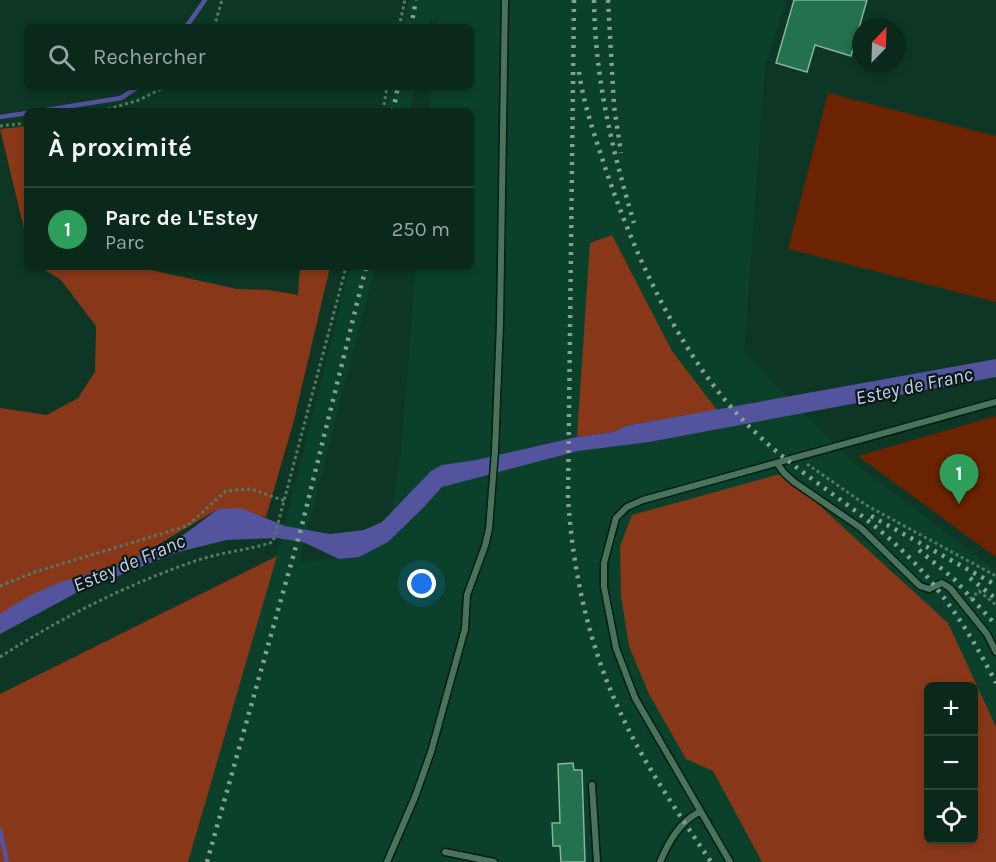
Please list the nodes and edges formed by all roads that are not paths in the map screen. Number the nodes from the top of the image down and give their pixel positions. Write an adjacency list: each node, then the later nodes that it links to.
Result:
1 (505, 0): 8 (lane)
2 (996, 402): 3 (lane)
3 (777, 463): 4 (lane); 6 (lane)
4 (996, 652)
5 (592, 785): 10 (lane)
6 (699, 812): 11 (lane); 12 (lane)
7 (445, 852): 9 (lane)
8 (387, 862)
9 (494, 862)
10 (597, 862)
11 (660, 862)
12 (730, 862)

